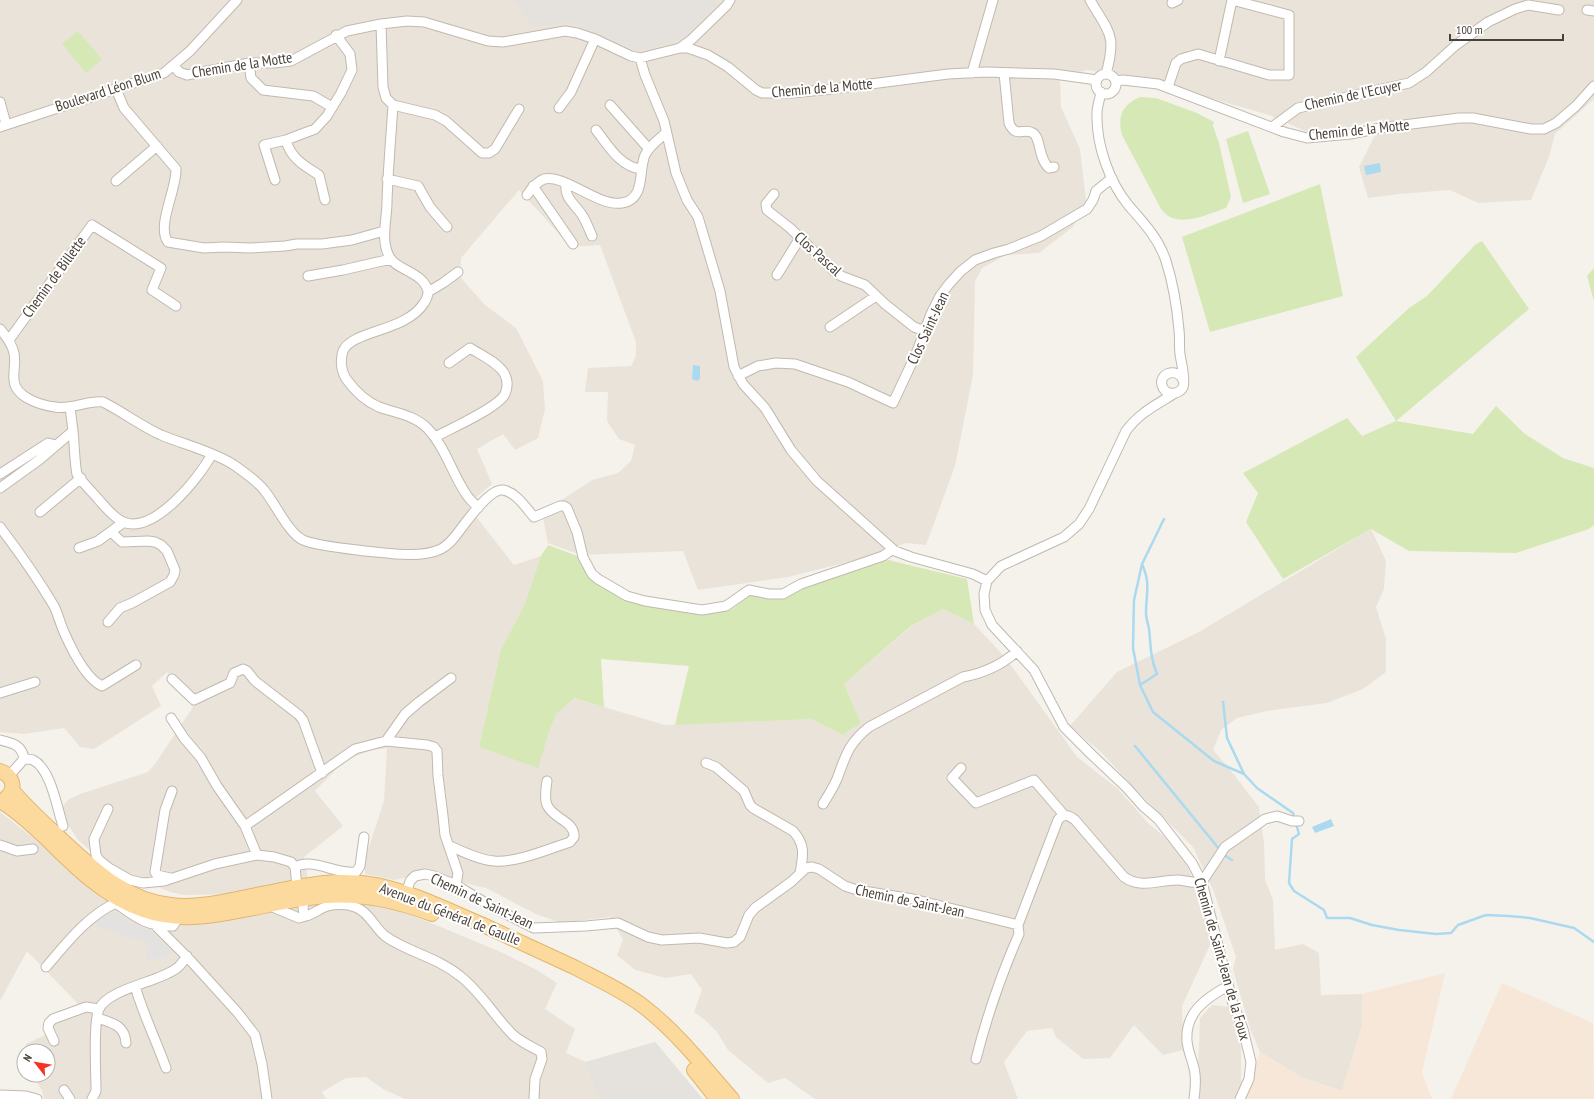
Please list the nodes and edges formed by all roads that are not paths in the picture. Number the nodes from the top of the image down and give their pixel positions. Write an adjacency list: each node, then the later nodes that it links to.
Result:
1 (237, 0): 14 (street, Boulevard Léon Blum)
2 (730, 0): 10 (street)
3 (993, 0): 15 (street)
4 (1090, 0): 17 (street)
5 (1232, 0): 12 (street); 12 (street)
6 (1559, 10): 31 (street, Chemin de l'Ecuyer)
7 (381, 24): 8 (street, Chemin de la Motte); 9 (street, Chemin de la Motte); 25 (street)
8 (336, 35): 13 (street, Chemin de la Motte); 27 (street)
9 (595, 39): 11 (street, Chemin de la Motte); 28 (street)
10 (680, 48): 11 (street, Chemin de la Motte); 15 (street, Chemin de la Motte)
11 (640, 58): 33 (street)
12 (1219, 60): 21 (street)
13 (249, 63): 14 (street, Chemin de la Motte); 27 (street)
14 (174, 66): 22 (street, Boulevard Léon Blum)
15 (972, 73): 16 (street, Chemin de la Motte)
16 (1004, 73): 18 (street, Chemin de la Motte); 37 (street)
17 (1106, 74): 18 (street); 19 (street)
18 (1096, 80): 23 (street)
19 (1116, 82): 21 (street, Chemin de la Motte); 23 (street)
20 (1594, 86): 31 (street, Chemin de la Motte)
21 (1168, 87): 31 (street, Chemin de la Motte)
22 (116, 89): 30 (street, Boulevard Léon Blum); 35 (street)
23 (1101, 92): 39 (street)
24 (0, 102): 30 (street)
25 (393, 105): 29 (street); 41 (street)
26 (610, 105): 36 (street)
27 (332, 107): 34 (street)
28 (559, 108)
29 (518, 109)
30 (3, 126)
31 (1272, 127)
32 (596, 130): 38 (street)
33 (666, 134): 36 (street); 67 (street)
34 (286, 140): 40 (street); 47 (street)
35 (157, 146): 42 (street); 49 (street)
36 (649, 149): 38 (street)
37 (1054, 167)
38 (641, 169): 43 (street)
39 (1112, 178): 62 (street, Clos Saint-Jean); 64 (street)
40 (275, 180)
41 (387, 180): 48 (street); 49 (street)
42 (116, 181)
43 (566, 184): 44 (street); 50 (street)
44 (533, 186): 46 (street); 52 (street)
45 (774, 194): 51 (street, Clos Pascal)
46 (526, 195)
47 (325, 200)
48 (447, 227)
49 (384, 231): 53 (street)
50 (592, 236)
51 (800, 238): 55 (street); 58 (street, Clos Pascal)
52 (573, 244)
53 (391, 259): 56 (street); 57 (street)
54 (458, 272): 57 (street)
55 (778, 275)
56 (308, 276)
57 (428, 292): 74 (street)
58 (876, 296): 60 (street); 62 (street, Clos Pascal)
59 (176, 306): 63 (street, Chemin de Billette)
60 (830, 327)
61 (0, 329): 63 (street)
62 (925, 331): 67 (street, Clos Saint-Jean)
63 (8, 340): 72 (street)
64 (1180, 354): 66 (street); 68 (street)
65 (448, 363): 74 (street)
66 (1170, 372): 68 (street); 69 (street)
67 (738, 376): 86 (street)
68 (1183, 380): 70 (street)
69 (1163, 388): 70 (street); 71 (street)
70 (1175, 393): 71 (street)
71 (1158, 404): 87 (street)
72 (70, 407): 73 (street); 76 (street)
73 (73, 431): 75 (street); 78 (street)
74 (435, 437): 80 (street)
75 (56, 445): 77 (street); 79 (street)
76 (212, 454): 80 (street); 82 (street)
77 (0, 474)
78 (81, 478): 81 (street); 82 (street)
79 (0, 488)
80 (478, 508): 86 (street)
81 (40, 512)
82 (124, 522): 84 (street)
83 (0, 527): 90 (street)
84 (111, 532): 85 (street); 88 (street)
85 (79, 548)
86 (893, 549): 87 (street)
87 (988, 581): 89 (street, Chemin de Saint-Jean de la Foux)
88 (108, 622)
89 (1017, 651): 107 (street); 121 (street, Chemin de Saint-Jean de la Foux)
90 (136, 665)
91 (172, 678): 101 (street)
92 (451, 678): 97 (street)
93 (35, 682): 94 (street)
94 (0, 693)
95 (171, 718): 112 (street)
96 (0, 740): 98 (street)
97 (386, 741): 101 (street); 115 (street)
98 (24, 759): 102 (street); 111 (street)
99 (706, 763): 119 (street)
100 (961, 768): 109 (street)
101 (322, 773): 112 (street)
102 (5, 774): 104 (main road)
103 (547, 780): 115 (street)
104 (12, 790): 106 (main road, Avenue du Général de Gaulle); 123 (main road, Avenue du Général de Gaulle)
105 (172, 791): 120 (street)
106 (0, 800): 124 (main road, Avenue du Général de Gaulle)
107 (823, 804)
108 (108, 809): 120 (street)
109 (1064, 815): 121 (street); 132 (street)
110 (1296, 821): 121 (street)
111 (63, 826)
112 (245, 826): 117 (street)
113 (364, 836): 118 (street)
114 (0, 845): 116 (street)
115 (450, 846): 122 (street)
116 (33, 849)
117 (257, 855): 118 (street); 120 (street)
118 (295, 867): 123 (street)
119 (800, 873): 122 (street, Chemin de Saint-Jean); 132 (street, Chemin de Saint-Jean)
120 (173, 878)
121 (1202, 882): 136 (street, Chemin de Saint-Jean de la Foux)
122 (456, 885): 125 (street, Chemin de Saint-Jean)
123 (297, 886): 125 (main road, Avenue du Général de Gaulle)
124 (107, 892): 127 (street); 130 (main road, Avenue du Général de Gaulle)
125 (406, 894): 150 (main road, Avenue du Général de Gaulle)
126 (307, 898): 128 (main road, Avenue du Général de Gaulle); 129 (street); 149 (main road, Avenue du Général de Gaulle)
127 (116, 904): 131 (street); 134 (street)
128 (270, 905): 129 (street); 130 (main road, Avenue du Général de Gaulle)
129 (306, 916): 148 (street)
130 (178, 918): 131 (street)
131 (156, 926): 133 (street)
132 (1018, 926): 140 (street)
133 (187, 956): 135 (street); 147 (street)
134 (46, 967)
135 (135, 986): 137 (street); 141 (street)
136 (1228, 986): 151 (street); 152 (street, Chemin de Saint-Jean de la Foux)
137 (98, 1014): 138 (street); 139 (street); 146 (street)
138 (54, 1041)
139 (126, 1043)
140 (976, 1059)
141 (166, 1068)
142 (64, 1090): 145 (street)
143 (0, 1095): 144 (street)
144 (37, 1099)
145 (70, 1099)
146 (92, 1099)
147 (267, 1099)
148 (534, 1099)
149 (717, 1099)
150 (732, 1099)
151 (1194, 1099)
152 (1240, 1099)

